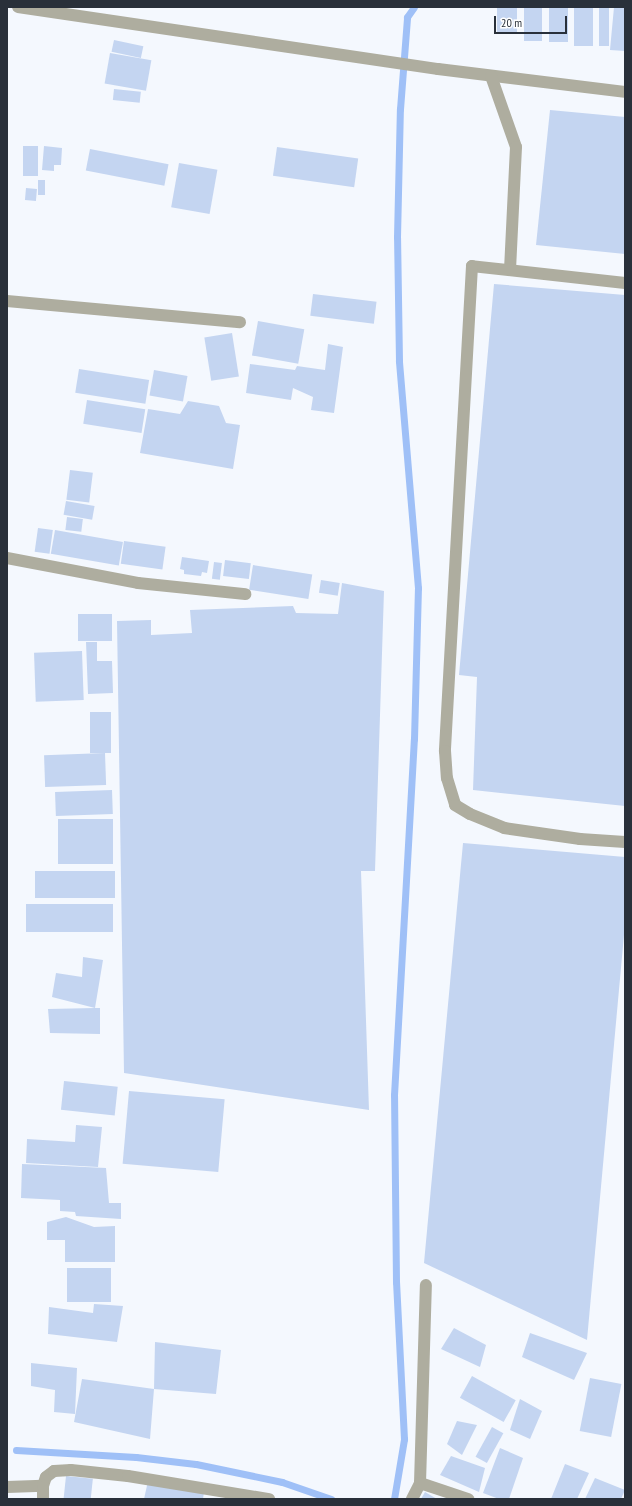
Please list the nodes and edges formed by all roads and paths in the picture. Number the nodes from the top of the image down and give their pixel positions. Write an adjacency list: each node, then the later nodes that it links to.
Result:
1 (18, 7): 2 (street)
2 (491, 76): 3 (street); 4 (street)
3 (625, 92)
4 (510, 270): 5 (street); 10 (street)
5 (625, 283)
6 (7, 301): 7 (street)
7 (240, 322)
8 (7, 558): 9 (street)
9 (244, 594)
10 (625, 842)
11 (426, 1285): 12 (street)
12 (420, 1483): 17 (street); 18 (street)
13 (40, 1486): 14 (street); 15 (street); 16 (street)
14 (12, 1487)
15 (43, 1499)
16 (269, 1499)
17 (412, 1499)
18 (468, 1499)

